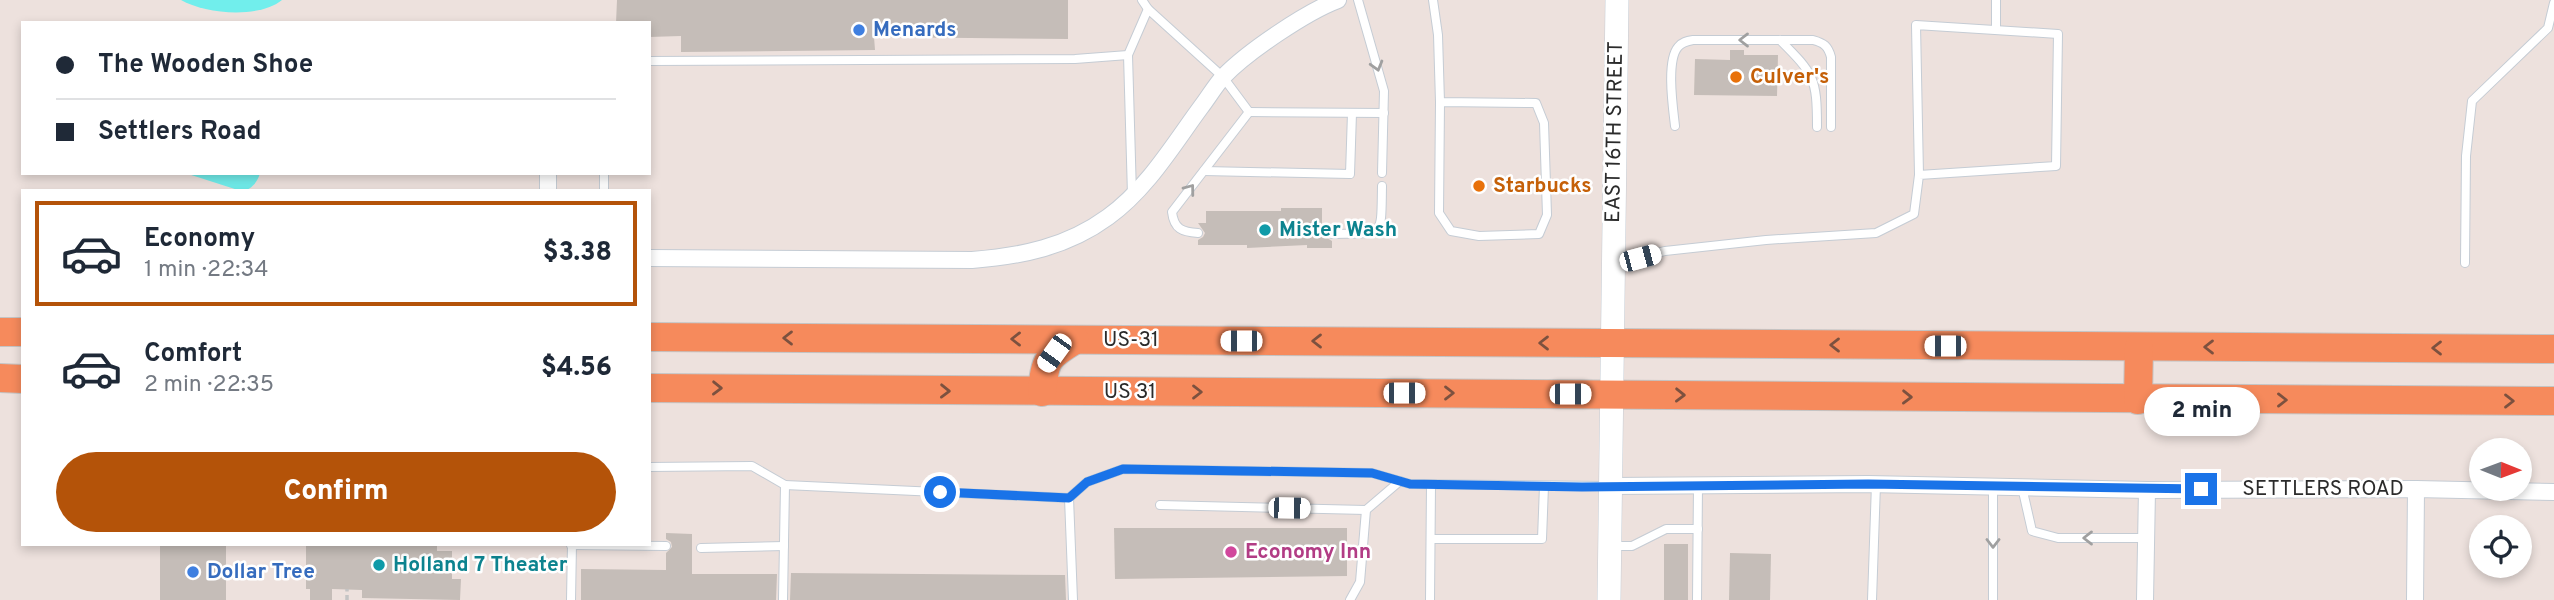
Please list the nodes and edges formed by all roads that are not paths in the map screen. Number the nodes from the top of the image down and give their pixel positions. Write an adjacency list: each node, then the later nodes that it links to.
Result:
1 (1142, 0): 8 (lane)
2 (1338, 0): 13 (street)
3 (1358, 0): 17 (lane, one-way to 17)
4 (1433, 0): 14 (lane)
5 (1617, 0): 29 (main road, EAST 16TH STREET)
6 (1996, 0): 9 (lane)
7 (2554, 3): 30 (lane)
8 (1148, 9): 11 (lane); 13 (lane)
9 (1996, 29): 23 (lane); 23 (lane)
10 (1780, 40): 18 (lane, one-way to 18); 19 (lane); 20 (lane)
11 (1128, 55): 12 (lane); 25 (lane)
12 (651, 61)
13 (1223, 77): 15 (lane); 25 (street)
14 (1440, 102): 14 (lane)
15 (1250, 112): 16 (lane); 21 (lane)
16 (1352, 113): 17 (lane); 21 (lane)
17 (1384, 113): 22 (lane)
18 (1675, 126)
19 (1817, 127)
20 (1831, 127)
21 (1204, 171): 26 (lane, one-way to 21)
22 (1382, 173)
23 (1919, 175): 29 (lane)
24 (1382, 186): 27 (lane)
25 (1132, 197): 28 (street)
26 (1198, 233)
27 (1332, 234)
28 (651, 258)
29 (1614, 263): 35 (main road, EAST 16TH STREET)
30 (2465, 263)
31 (0, 332): 32 (highway)
32 (21, 332)
33 (651, 337): 34 (highway, US-31, one-way to 33)
34 (1075, 340): 35 (highway, US-31, one-way to 34); 41 (highway)
35 (1612, 343): 36 (highway, US-31, one-way to 35); 42 (main road, EAST 16TH STREET)
36 (2139, 347): 37 (highway, US-31, one-way to 36); 43 (highway)
37 (2554, 349)
38 (0, 379): 39 (highway)
39 (21, 379)
40 (651, 388): 41 (highway, US 31 / US 31, one-way to 41)
41 (1042, 392): 42 (highway, US 31 / US 31, one-way to 42)
42 (1612, 394): 43 (highway, US 31, one-way to 43); 52 (main road, EAST 16TH STREET)
43 (2138, 400): 44 (highway, US 31, one-way to 44)
44 (2554, 401)
45 (651, 467): 48 (lane)
46 (1400, 481): 49 (lane, SETTLERS ROAD); 58 (lane, SETTLERS ROAD); 60 (lane)
47 (1876, 484): 50 (street, SETTLERS ROAD); 53 (street, SETTLERS ROAD); 77 (lane)
48 (785, 485): 58 (lane); 67 (lane)
49 (1431, 485): 51 (lane, SETTLERS ROAD); 63 (lane)
50 (1698, 485): 52 (street, SETTLERS ROAD); 61 (lane)
51 (1544, 486): 52 (lane, SETTLERS ROAD); 63 (lane)
52 (1611, 486): 68 (main road, EAST 16TH STREET)
53 (1993, 486): 54 (street, SETTLERS ROAD); 78 (lane, one-way to 78)
54 (2022, 487): 56 (street, SETTLERS ROAD); 62 (lane, one-way to 54)
55 (2416, 489): 56 (street, SETTLERS ROAD); 57 (street, SETTLERS ROAD); 80 (street)
56 (2147, 490): 62 (street)
57 (2554, 492)
58 (1069, 498): 72 (lane)
59 (1160, 505): 60 (lane)
60 (1366, 510): 73 (lane)
61 (1698, 529): 68 (lane); 76 (lane)
62 (2145, 538): 79 (street)
63 (1431, 539): 74 (lane)
64 (571, 546): 70 (lane)
65 (651, 546): 66 (lane)
66 (666, 546)
67 (784, 546): 69 (lane); 71 (lane)
68 (1610, 546): 75 (main road, EAST 16TH STREET)
69 (701, 548)
70 (571, 600)
71 (783, 600)
72 (1073, 600)
73 (1350, 600)
74 (1430, 600)
75 (1609, 600)
76 (1697, 600)
77 (1872, 600)
78 (1993, 600)
79 (2145, 600)
80 (2415, 600)

